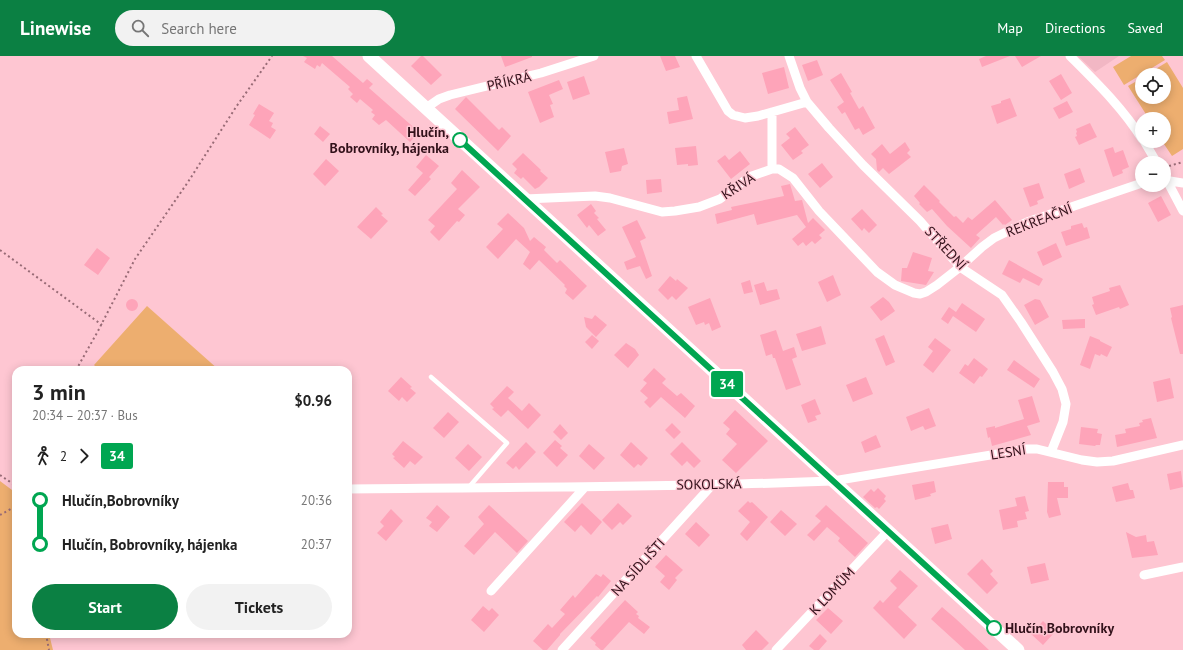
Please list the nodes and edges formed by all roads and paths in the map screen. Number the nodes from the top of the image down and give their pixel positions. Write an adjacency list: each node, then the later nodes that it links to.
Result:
1 (272, 56): 23 (path)
2 (369, 56): 8 (street)
3 (594, 56): 8 (street, PŘÍKRÁ)
4 (696, 56): 9 (street)
5 (789, 56): 7 (street, STŘEDNÍ)
6 (1070, 56): 10 (street)
7 (807, 102): 9 (street); 21 (street, STŘEDNÍ)
8 (426, 108): 18 (street)
9 (772, 112): 13 (street)
10 (1135, 129)
11 (1183, 162): 12 (path)
12 (1171, 165)
13 (772, 169): 18 (street, KŘIVÁ); 22 (street, KŘIVÁ)
14 (1171, 180): 15 (street)
15 (1183, 183)
16 (1135, 185): 21 (street, REKREAČNÍ)
17 (1171, 190): 19 (street)
18 (525, 199): 29 (street)
19 (1183, 211)
20 (0, 250): 23 (path)
21 (960, 267): 22 (street, REKREAČNÍ); 27 (street, STŘEDNÍ)
22 (906, 290)
23 (102, 325): 24 (path)
24 (78, 366)
25 (431, 377): 32 (lane)
26 (1183, 445): 27 (street, LESNÍ)
27 (1051, 452): 29 (street, LESNÍ)
28 (0, 475): 30 (path)
29 (832, 481): 31 (street, SOKOLSKÁ); 37 (street)
30 (12, 483)
31 (713, 484): 33 (street, SOKOLSKÁ); 43 (street, NA SÍDLIŠTI)
32 (469, 487): 33 (street, SOKOLSKÁ); 34 (street, SOKOLSKÁ)
33 (585, 487): 40 (street)
34 (352, 489)
35 (12, 508): 36 (path)
36 (0, 515)
37 (888, 531): 44 (street, K LOMŮM); 45 (street)
38 (1183, 567): 39 (street)
39 (1144, 576)
40 (491, 591)
41 (47, 638): 42 (path)
42 (49, 650)
43 (562, 650)
44 (776, 650)
45 (1018, 650)

